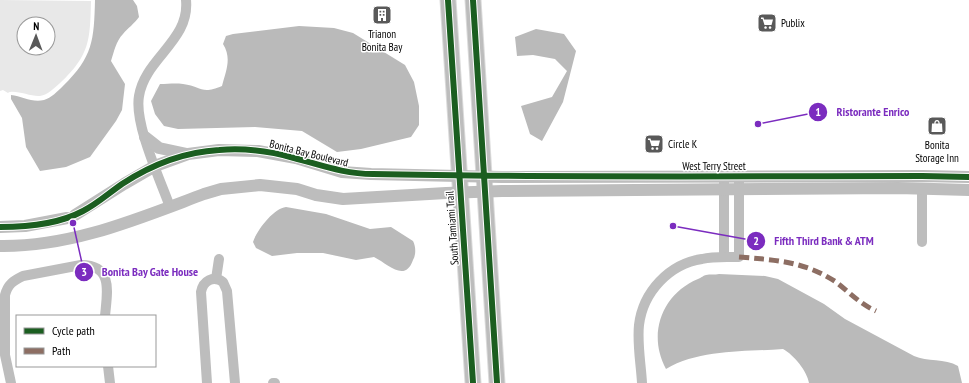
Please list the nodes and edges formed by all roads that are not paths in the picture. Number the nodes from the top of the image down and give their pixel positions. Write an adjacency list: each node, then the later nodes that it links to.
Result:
1 (186, 0): 4 (street)
2 (448, 0): 7 (main road, South Tamiami Trail)
3 (473, 0): 8 (main road)
4 (145, 137): 5 (street); 6 (street)
5 (188, 154): 6 (street, Bonita Bay Boulevard); 7 (street, Bonita Bay Boulevard)
6 (155, 166): 18 (street); 19 (street, Bonita Bay Boulevard)
7 (459, 175): 8 (street, West Terry Street); 16 (main road, South Tamiami Trail)
8 (484, 176): 9 (street, West Terry Street); 17 (main road)
9 (724, 176): 10 (street, West Terry Street); 14 (street)
10 (739, 176): 11 (street, West Terry Street); 15 (street)
11 (969, 177)
12 (922, 188): 13 (street); 15 (street); 20 (street)
13 (969, 190)
14 (724, 191): 15 (street); 17 (street); 22 (street)
15 (739, 191): 22 (street)
16 (460, 192): 17 (street); 18 (street); 31 (main road, South Tamiami Trail)
17 (485, 192): 32 (main road)
18 (170, 207): 21 (street)
19 (0, 227)
20 (922, 242)
21 (0, 246)
22 (724, 258): 33 (street)
23 (219, 259): 24 (street)
24 (216, 279): 29 (street); 30 (street)
25 (106, 315): 27 (street)
26 (108, 367): 28 (street)
27 (11, 383)
28 (110, 383)
29 (207, 383)
30 (235, 383)
31 (473, 383)
32 (497, 383)
33 (642, 383)

